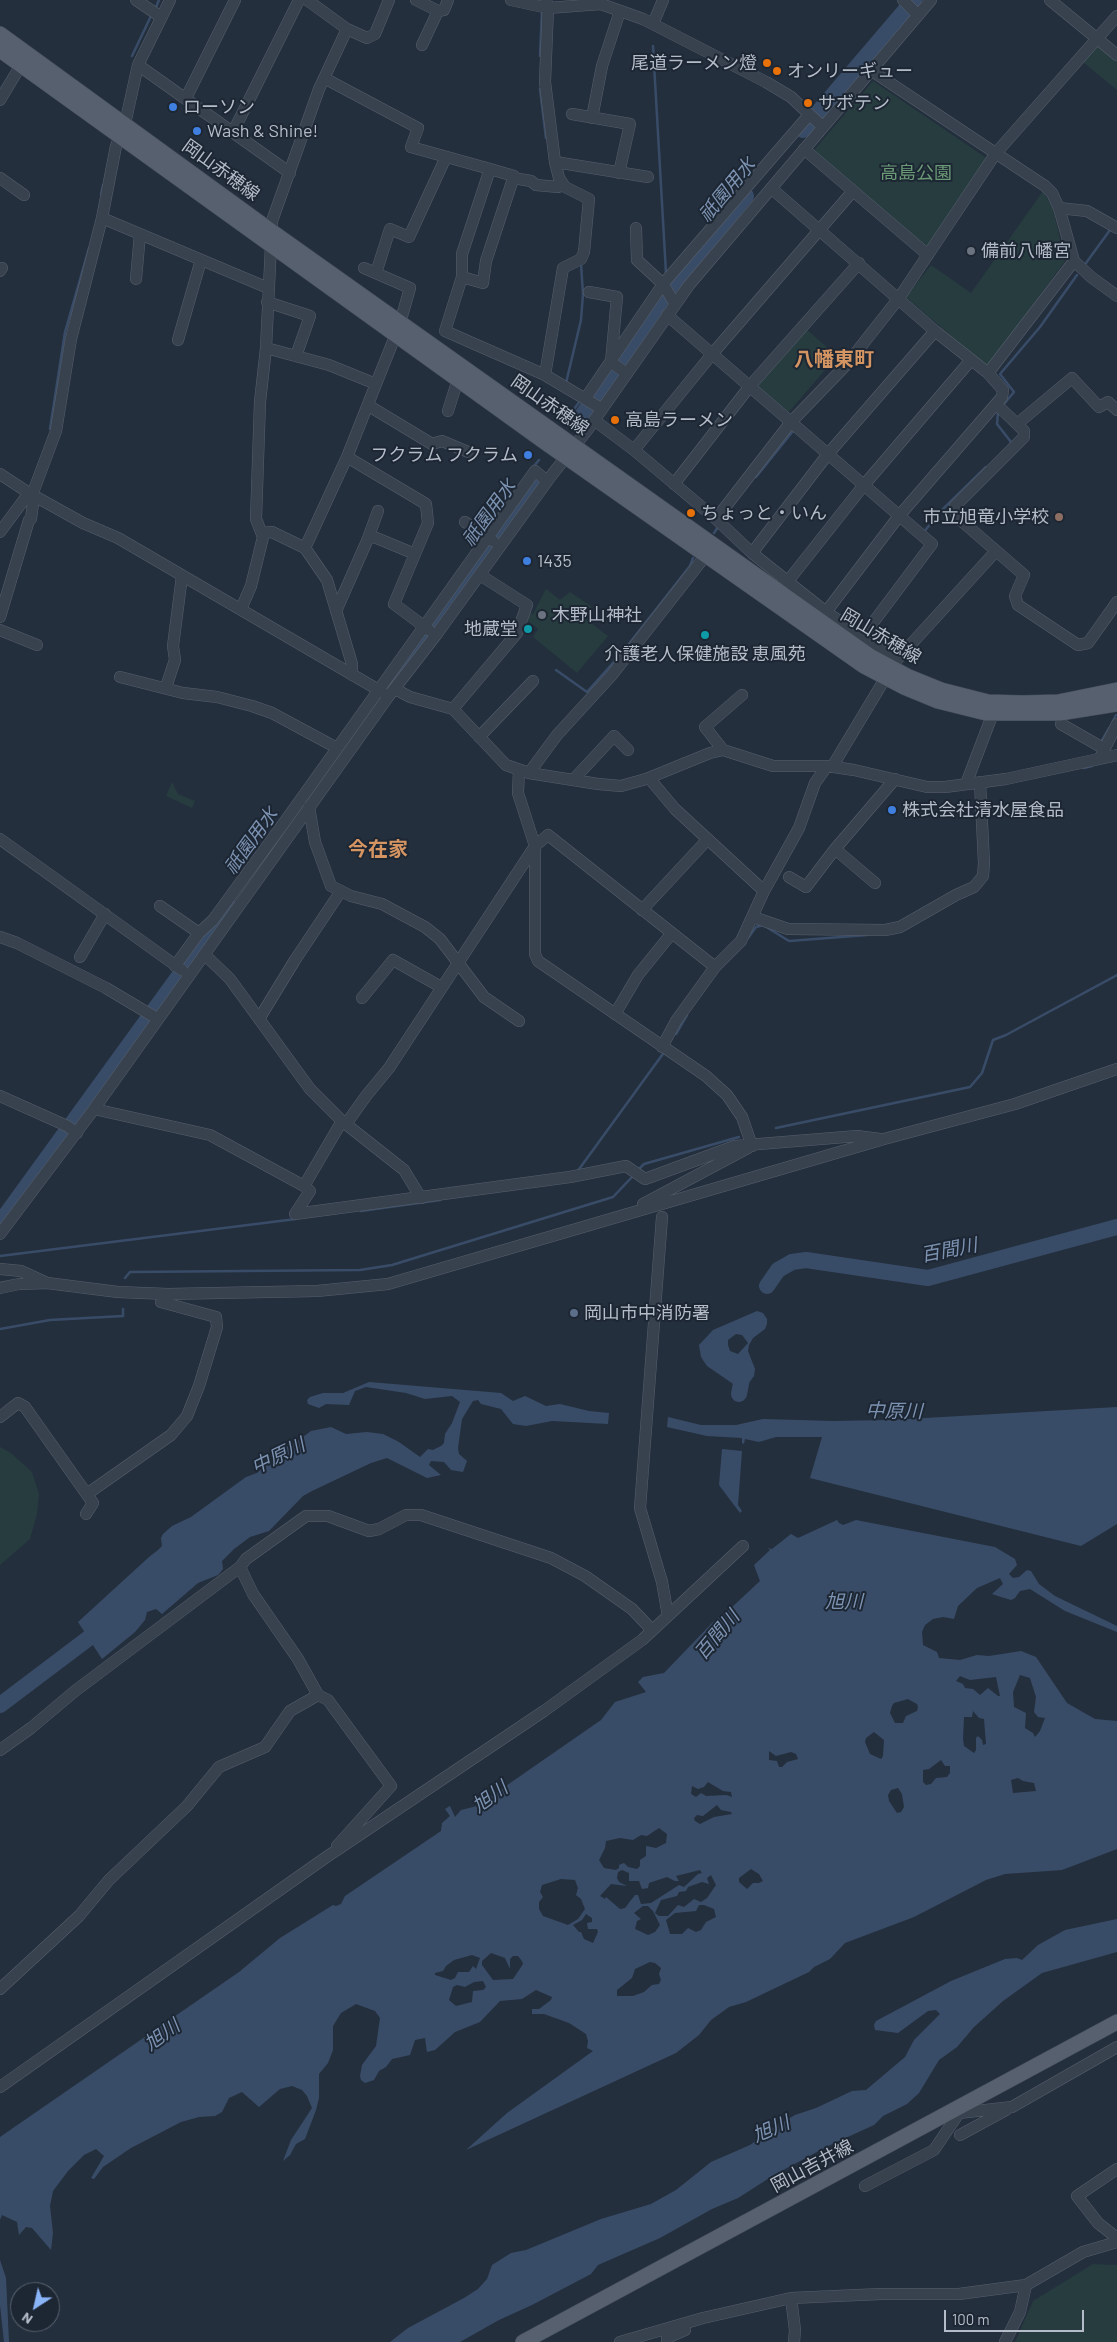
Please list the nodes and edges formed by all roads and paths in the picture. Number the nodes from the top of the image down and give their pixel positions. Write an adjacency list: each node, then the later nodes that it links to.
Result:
1 (136, 0): 18 (street)
2 (170, 0): 18 (street)
3 (236, 0): 30 (street)
4 (299, 0): 36 (street)
5 (307, 0): 20 (street)
6 (389, 0): 20 (street)
7 (416, 0): 15 (street)
8 (448, 0): 15 (street)
9 (511, 0): 13 (street)
10 (663, 0): 19 (street)
11 (931, 0): 14 (street)
12 (1050, 0): 22 (street)
13 (547, 4): 16 (street); 40 (street)
14 (908, 5): 28 (street)
15 (438, 11): 23 (street)
16 (620, 11): 19 (street); 33 (street)
17 (1117, 16): 22 (street)
18 (161, 17): 27 (street)
19 (653, 24): 34 (street)
20 (347, 29): 29 (street)
21 (0, 34): 35 (main road, 岡山赤穂線)
22 (1096, 39): 25 (street); 38 (street)
23 (422, 45)
24 (0, 50): 26 (main road, 岡山赤穂線)
25 (1117, 55)
26 (22, 65): 31 (street); 35 (main road, 岡山赤穂線)
27 (138, 65): 30 (street); 35 (street)
28 (872, 71): 34 (street); 38 (street)
29 (324, 78): 39 (street); 42 (street)
30 (186, 98): 36 (street)
31 (0, 100)
32 (572, 114): 33 (street)
33 (592, 118): 43 (street)
34 (815, 120): 37 (street); 56 (street)
35 (122, 131): 52 (street); 58 (main road, 岡山赤穂線)
36 (232, 132): 42 (street)
37 (804, 149): 48 (street); 49 (street)
38 (996, 153): 51 (street); 59 (street)
39 (446, 158): 41 (street); 64 (street)
40 (555, 162): 43 (street); 47 (street)
41 (490, 169): 46 (street); 65 (street)
42 (290, 173): 58 (street)
43 (619, 173): 44 (street)
44 (648, 177)
45 (0, 178): 50 (street)
46 (513, 178): 47 (street); 65 (street)
47 (561, 186): 83 (street)
48 (771, 188): 55 (street); 56 (street)
49 (853, 191): 55 (street); 59 (street)
50 (24, 195)
51 (1059, 208): 54 (street); 61 (street)
52 (102, 218): 57 (street); 103 (street)
53 (636, 228): 68 (street)
54 (1117, 228)
55 (820, 229): 62 (street); 78 (street)
56 (717, 232): 68 (street); 68 (street)
57 (140, 234): 60 (street); 66 (street)
58 (271, 238): 67 (street); 74 (main road, 岡山赤穂線)
59 (928, 255): 71 (street)
60 (201, 260): 67 (street); 76 (street)
61 (1074, 260): 70 (street); 82 (street)
62 (859, 263): 71 (street); 86 (street)
63 (364, 268): 64 (street)
64 (376, 273): 74 (street)
65 (462, 277): 83 (street)
66 (136, 279)
67 (268, 288): 72 (street)
68 (668, 289): 73 (street); 81 (street)
69 (589, 292): 81 (street)
70 (1117, 296)
71 (899, 298): 75 (street); 93 (street)
72 (267, 302): 77 (street); 79 (street)
73 (667, 315): 78 (street); 81 (street)
74 (398, 328): 84 (main road, 岡山赤穂線); 85 (street); 96 (main road, 岡山赤穂線)
75 (935, 331): 80 (street); 99 (street)
76 (178, 340)
77 (266, 348): 79 (street); 110 (street)
78 (713, 354): 86 (street); 95 (street)
79 (296, 356): 85 (street)
80 (971, 360): 82 (street); 102 (street)
81 (617, 367): 87 (street); 87 (street)
82 (988, 373): 88 (street)
83 (545, 375): 87 (street)
84 (458, 378): 90 (street); 96 (main road, 岡山赤穂線)
85 (376, 384): 89 (street)
86 (750, 386): 93 (street); 101 (street)
87 (593, 403): 92 (street)
88 (996, 404): 94 (street); 106 (street)
89 (369, 406): 97 (street); 98 (street)
90 (448, 410)
91 (1117, 410): 94 (street)
92 (594, 420): 95 (street); 96 (street)
93 (790, 422): 99 (street); 105 (street)
94 (1017, 424): 115 (street)
95 (634, 450): 101 (street)
96 (570, 451): 112 (street); 114 (main road, 岡山赤穂線)
97 (474, 454)
98 (347, 456): 113 (street); 117 (street)
99 (825, 457): 102 (street); 116 (street)
100 (0, 474): 103 (street)
101 (674, 484): 105 (street)
102 (862, 488): 106 (street); 120 (street)
103 (32, 495): 109 (street); 119 (street); 125 (street)
104 (378, 510): 111 (street)
105 (716, 519): 108 (street)
106 (897, 519): 124 (street); 128 (street)
107 (465, 522): 112 (street)
108 (726, 529): 114 (street); 116 (street)
109 (0, 532)
110 (262, 533): 113 (street); 122 (street)
111 (367, 541): 117 (street); 123 (street)
112 (494, 542): 118 (street); 127 (street)
113 (305, 548): 123 (street)
114 (709, 550): 130 (main road, 岡山赤穂線); 151 (street)
115 (996, 551): 121 (street); 130 (street)
116 (752, 553): 120 (street)
117 (415, 554): 127 (street)
118 (480, 575): 127 (street); 139 (street)
119 (182, 576): 122 (street); 134 (street)
120 (788, 581): 124 (street)
121 (1117, 602)
122 (241, 609): 131 (street)
123 (336, 610): 131 (street)
124 (826, 612): 128 (street)
125 (0, 617)
126 (0, 630): 129 (street)
127 (430, 631): 136 (street); 136 (street)
128 (862, 636): 130 (street)
129 (37, 645)
130 (891, 668): 135 (main road, 岡山赤穂線); 140 (main road, 岡山赤穂線); 150 (street)
131 (352, 675): 136 (street)
132 (120, 677): 134 (street)
133 (533, 681): 143 (street)
134 (166, 687): 145 (street)
135 (1117, 690)
136 (385, 692): 139 (street); 145 (street); 157 (street)
137 (742, 695): 147 (street)
138 (1117, 704): 140 (main road, 岡山赤穂線)
139 (453, 709): 143 (street)
140 (993, 713): 156 (street)
141 (1061, 724): 144 (street)
142 (1117, 724): 144 (street)
143 (479, 737): 151 (street)
144 (1100, 747): 149 (street)
145 (337, 748): 157 (street)
146 (628, 750): 154 (street)
147 (723, 750): 150 (street); 152 (street)
148 (1117, 755): 149 (street)
149 (1095, 761): 155 (street)
150 (829, 767): 153 (street); 166 (street)
151 (524, 771): 154 (street); 161 (street)
152 (649, 778): 154 (street); 160 (street)
153 (894, 778): 156 (street); 162 (street)
154 (573, 780)
155 (980, 782): 156 (street); 170 (street)
156 (966, 784)
157 (314, 790): 158 (street); 171 (street)
158 (309, 807): 165 (street); 174 (street)
159 (0, 839): 169 (street)
160 (708, 840): 166 (street); 168 (street)
161 (535, 846): 168 (street); 176 (street); 181 (street)
162 (835, 849): 163 (street); 164 (street)
163 (789, 877)
164 (875, 883)
165 (341, 891): 176 (street); 183 (street)
166 (764, 891): 170 (street)
167 (160, 906): 171 (street)
168 (642, 910): 172 (street)
169 (105, 914): 175 (street); 178 (street)
170 (753, 917): 177 (street)
171 (199, 933): 178 (street)
172 (672, 933): 177 (street); 181 (street)
173 (0, 937): 182 (street)
174 (204, 955): 178 (street); 183 (street)
175 (80, 957)
176 (458, 963): 179 (street); 184 (street)
177 (715, 967): 185 (street)
178 (183, 971): 182 (street)
179 (442, 987): 180 (street); 189 (street)
180 (362, 998)
181 (614, 1014): 185 (street)
182 (154, 1016): 188 (street)
183 (259, 1019): 189 (street)
184 (519, 1021)
185 (665, 1049): 192 (street)
186 (1117, 1069): 191 (street)
187 (0, 1096): 190 (street)
188 (94, 1108): 190 (street); 193 (street)
189 (344, 1123): 193 (street); 194 (street)
190 (72, 1130): 197 (street)
191 (884, 1139): 192 (street); 195 (street)
192 (752, 1146): 194 (street); 195 (street)
193 (304, 1186): 194 (street)
194 (421, 1198)
195 (623, 1214): 201 (street)
196 (662, 1217): 207 (street)
197 (0, 1234)
198 (0, 1269): 199 (street)
199 (47, 1283): 200 (street); 201 (street)
200 (0, 1288)
201 (161, 1294): 203 (street)
202 (0, 1417): 203 (street)
203 (87, 1494): 204 (street)
204 (86, 1514)
205 (743, 1546): 207 (street)
206 (240, 1567): 208 (street); 209 (street); 210 (street)
207 (668, 1616): 208 (street)
208 (652, 1630): 211 (street)
209 (318, 1696): 211 (street); 212 (street)
210 (0, 1750)
211 (326, 1858): 215 (street)
212 (0, 1989)
213 (1117, 2022): 217 (main road, 岡山吉井線)
214 (1117, 2048): 216 (street)
215 (0, 2087)
216 (1012, 2107): 217 (street); 218 (street)
217 (958, 2111): 220 (street); 226 (main road, 岡山吉井線)
218 (960, 2135)
219 (1117, 2169): 221 (street)
220 (865, 2186)
221 (1117, 2238)
222 (1117, 2242): 223 (street)
223 (1026, 2285): 224 (street); 231 (street)
224 (791, 2298): 225 (street); 230 (street)
225 (691, 2322): 227 (street); 228 (street)
226 (523, 2342)
227 (620, 2342)
228 (667, 2342)
229 (790, 2342): 230 (street)
230 (794, 2342)
231 (1005, 2342)

